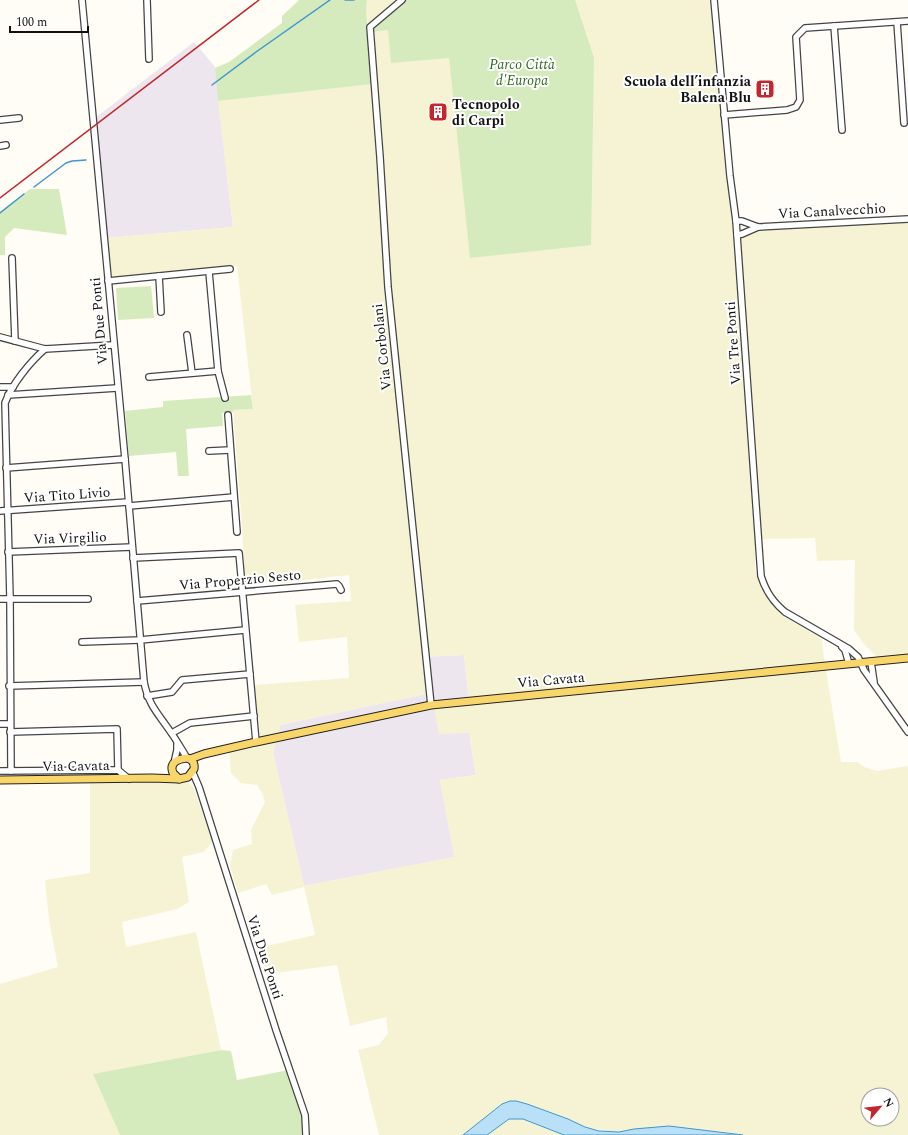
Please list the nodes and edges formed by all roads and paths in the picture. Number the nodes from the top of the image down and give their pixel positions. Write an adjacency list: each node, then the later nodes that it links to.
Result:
1 (82, 0): 22 (street, Via Due Ponti)
2 (146, 0): 8 (street)
3 (402, 0): 69 (street, Via Corbolani)
4 (714, 0): 9 (street, Via Tre Ponti)
5 (908, 21): 6 (street)
6 (897, 22): 7 (street); 12 (street)
7 (834, 26): 9 (street); 13 (street)
8 (149, 59)
9 (724, 115): 15 (street, Via Tre Ponti)
10 (19, 118): 11 (street)
11 (0, 120)
12 (904, 122)
13 (842, 130)
14 (908, 219): 16 (street, Via Canalvecchio)
15 (736, 221): 16 (street, Via Canalvecchio); 17 (street, Via Tre Ponti)
16 (758, 227): 17 (street, Via Canalvecchio)
17 (737, 235): 59 (street, Via Tre Ponti)
18 (12, 258): 26 (street)
19 (230, 270): 20 (street)
20 (209, 272): 21 (street); 29 (street)
21 (159, 276): 22 (street); 23 (street)
22 (108, 281): 27 (street, Via Due Ponti)
23 (161, 312)
24 (187, 335): 30 (street)
25 (0, 337): 26 (street)
26 (15, 341): 28 (street)
27 (114, 345): 28 (street); 34 (street, Via Due Ponti)
28 (44, 349): 33 (street)
29 (218, 371): 30 (street); 36 (street)
30 (192, 374): 31 (street)
31 (149, 378)
32 (0, 387): 33 (street)
33 (13, 387): 35 (street)
34 (117, 388): 35 (street); 40 (street, Via Due Ponti)
35 (8, 395): 41 (street)
36 (225, 398)
37 (228, 415): 38 (street)
38 (230, 450): 39 (street); 42 (street)
39 (209, 451)
40 (125, 459): 41 (street); 43 (street, Via Due Ponti)
41 (6, 468): 45 (street)
42 (234, 497): 43 (street, Via Tito Livio); 46 (street)
43 (129, 504): 45 (street, Via Tito Livio); 47 (street, Via Due Ponti)
44 (0, 511): 45 (street, Via Tito Livio)
45 (8, 511): 48 (street)
46 (237, 532)
47 (132, 547): 48 (street, Via Virgilio); 49 (street, Via Due Ponti)
48 (8, 552): 52 (street)
49 (133, 558): 51 (street); 55 (street, Via Due Ponti)
50 (341, 590): 51 (street, Via Properzio Sesto)
51 (243, 592): 55 (street, Via Properzio Sesto); 56 (street)
52 (10, 598): 53 (street); 54 (street); 66 (street)
53 (0, 599)
54 (88, 599)
55 (137, 600): 57 (street, Via Due Ponti)
56 (245, 630): 57 (street); 64 (street)
57 (140, 640): 58 (street); 65 (street, Via Due Ponti)
58 (82, 642)
59 (841, 645): 61 (street, Via Tre Ponti); 63 (street)
60 (908, 658): 62 (main road, Via Cavata)
61 (861, 662): 62 (main road, Via Cavata); 63 (main road, Via Cavata); 67 (street, Via Tre Ponti)
62 (870, 662): 67 (street, Via Tre Ponti)
63 (849, 664): 69 (main road, Via Cavata)
64 (250, 674): 68 (street); 70 (street)
65 (144, 682): 66 (street); 68 (street, Via Due Ponti)
66 (10, 686): 72 (street)
67 (877, 688): 74 (street, Via Tre Ponti)
68 (147, 696): 75 (street, Via Due Ponti)
69 (431, 705): 77 (main road, Via Cavata)
70 (254, 716): 75 (street); 77 (street)
71 (0, 724): 72 (street)
72 (10, 724): 73 (street)
73 (10, 732): 81 (street); 83 (street)
74 (908, 732)
75 (172, 733): 76 (street, Via Due Ponti)
76 (176, 739): 79 (street, Via Due Ponti); 80 (street)
77 (256, 742): 78 (main road, Via Cavata)
78 (200, 756): 79 (main road, Via Cavata); 84 (main road)
79 (188, 758): 80 (main road); 84 (main road)
80 (173, 765): 85 (main road, Via Cavata); 87 (main road)
81 (118, 770): 83 (street); 86 (street)
82 (0, 771): 83 (street)
83 (11, 771)
84 (192, 772): 87 (main road); 89 (street, Via Due Ponti)
85 (152, 778): 86 (main road, Via Cavata); 87 (main road, Via Cavata)
86 (130, 779): 88 (main road, Via Cavata)
87 (179, 779)
88 (0, 780)
89 (306, 1135)

